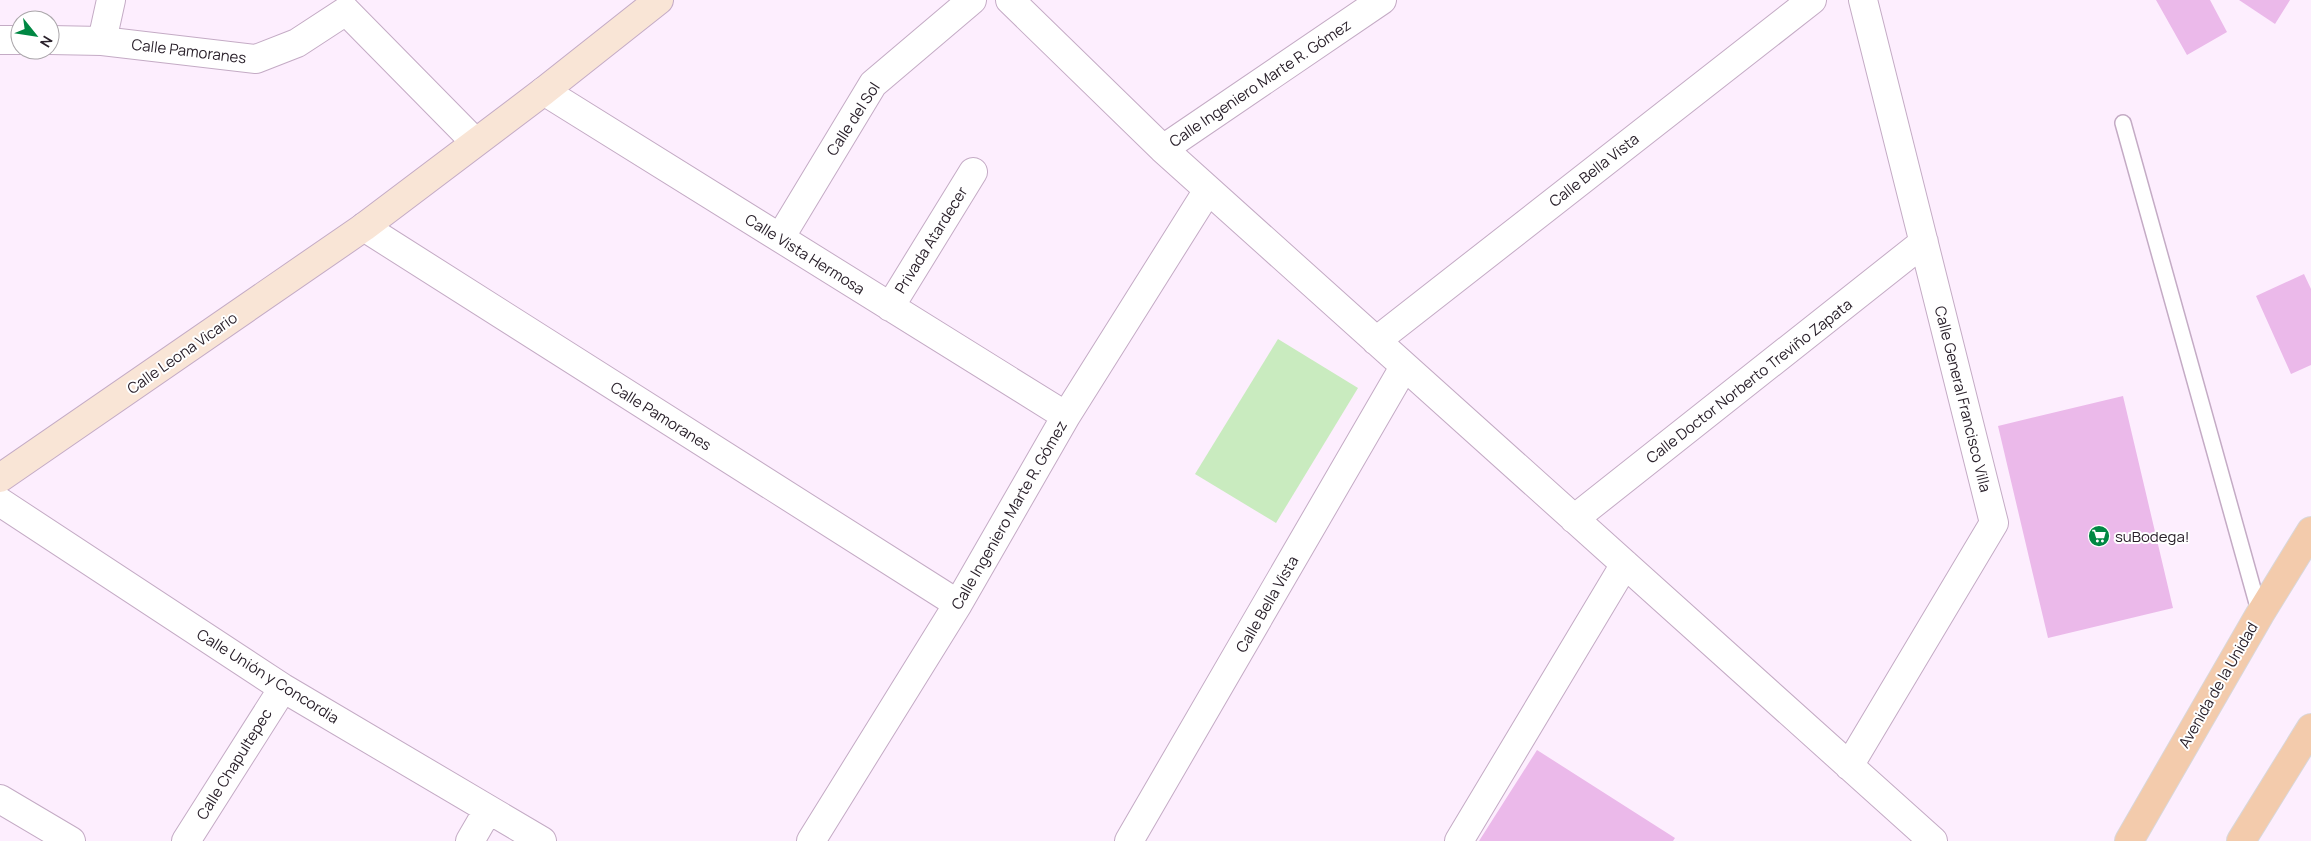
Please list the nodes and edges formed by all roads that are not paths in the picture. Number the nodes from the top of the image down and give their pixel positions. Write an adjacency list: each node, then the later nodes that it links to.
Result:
1 (111, 0): 10 (street)
2 (659, 0): 11 (street, Calle Leona Vicario)
3 (972, 0): 18 (street, Calle del Sol)
4 (1010, 0): 14 (street)
5 (1382, 0): 14 (street, Calle Ingeniero Marte R. Gómez)
6 (1812, 0): 21 (street, Calle Bella Vista)
7 (1863, 0): 19 (street, Calle General Francisco Villa)
8 (347, 6): 10 (street, Calle Pamoranes); 13 (street)
9 (60, 40): 10 (street, Calle Pamoranes)
10 (102, 40)
11 (544, 90): 13 (street, Calle Leona Vicario); 18 (street, Calle Vista Hermosa)
12 (2123, 123): 30 (lane)
13 (475, 142): 17 (street, Calle Leona Vicario)
14 (1163, 149): 16 (street)
15 (973, 172): 20 (street, Privada Atardecer)
16 (1208, 190): 21 (street); 23 (street, Calle Ingeniero Marte R. Gómez)
17 (364, 228): 24 (street, Calle Leona Vicario); 29 (street, Calle Pamoranes)
18 (780, 238): 20 (street, Calle Vista Hermosa)
19 (1924, 242): 26 (street, Calle Doctor Norberto Treviño Zapata); 33 (street, Calle General Francisco Villa)
20 (890, 307): 23 (street, Calle Vista Hermosa)
21 (1376, 341): 22 (street)
22 (1404, 367): 26 (street); 42 (street, Calle Bella Vista)
23 (1066, 416): 29 (street, Calle Ingeniero Marte R. Gómez)
24 (0, 478)
25 (0, 502): 31 (street, Calle Unión y Concordia)
26 (1574, 519): 28 (street)
27 (2311, 531): 30 (main road, Avenida de la Unidad)
28 (1625, 564): 33 (street); 43 (street)
29 (958, 604): 41 (street, Calle Ingeniero Marte R. Gómez)
30 (2260, 614): 36 (main road, Avenida de la Unidad)
31 (283, 688): 35 (street, Calle Unión y Concordia); 38 (street, Calle Chapultepec)
32 (2311, 728): 45 (main road)
33 (1849, 766): 44 (street)
34 (0, 799): 37 (street)
35 (488, 810): 39 (street); 40 (street, Calle Unión y Concordia)
36 (2130, 840)
37 (71, 841)
38 (186, 841)
39 (470, 841)
40 (542, 841)
41 (811, 841)
42 (1129, 841)
43 (1459, 841)
44 (1933, 841)
45 (2241, 841)

